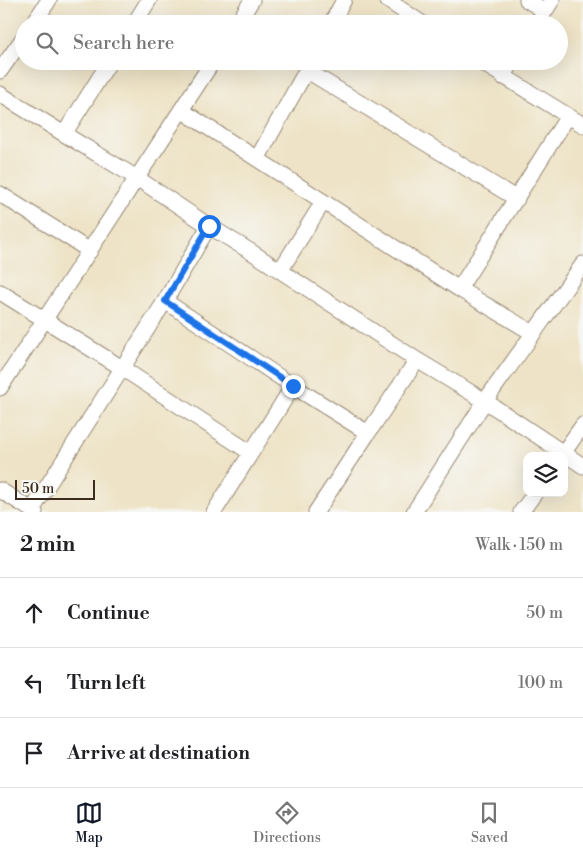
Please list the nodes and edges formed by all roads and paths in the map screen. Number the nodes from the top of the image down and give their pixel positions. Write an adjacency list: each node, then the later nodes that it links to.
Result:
1 (49, 0): 8 (street)
2 (149, 0): 9 (street)
3 (252, 0): 10 (street)
4 (344, 0): 11 (street)
5 (387, 0): 12 (street)
6 (527, 0): 7 (street)
7 (544, 12)
8 (39, 15)
9 (140, 15)
10 (243, 15)
11 (336, 15)
12 (410, 15)
13 (15, 50): 20 (street)
14 (104, 70): 26 (street)
15 (207, 70): 23 (street)
16 (307, 70): 27 (street)
17 (315, 70): 30 (street)
18 (493, 70): 21 (street)
19 (507, 70): 21 (street)
20 (0, 71)
21 (503, 77): 24 (street)
22 (0, 94): 26 (street)
23 (181, 110): 27 (street); 28 (street)
24 (568, 116): 25 (street); 30 (street)
25 (583, 125)
26 (64, 134): 28 (street)
27 (257, 159): 31 (street)
28 (137, 178): 32 (street); 33 (street)
29 (0, 194): 33 (street)
30 (517, 199): 36 (street)
31 (323, 202): 35 (street); 36 (street)
32 (209, 226): 35 (street); 38 (street)
33 (90, 251): 39 (street)
34 (583, 264): 40 (street)
35 (280, 271): 41 (street)
36 (459, 289): 40 (street)
37 (0, 292): 39 (street)
38 (165, 301): 42 (street); 43 (street)
39 (44, 320): 42 (street); 44 (street)
40 (533, 333): 45 (street)
41 (417, 360): 45 (street); 47 (street)
42 (122, 368): 50 (street); 55 (street)
43 (293, 386): 47 (street); 50 (street)
44 (0, 388)
45 (485, 401): 48 (street); 58 (street)
46 (583, 425): 49 (street)
47 (368, 433): 57 (street)
48 (558, 452)
49 (564, 452)
50 (251, 453): 56 (street)
51 (568, 458): 52 (street)
52 (583, 466)
53 (0, 490): 55 (street)
54 (532, 497): 59 (street)
55 (33, 511)
56 (214, 512)
57 (316, 512)
58 (414, 512)
59 (521, 512)

